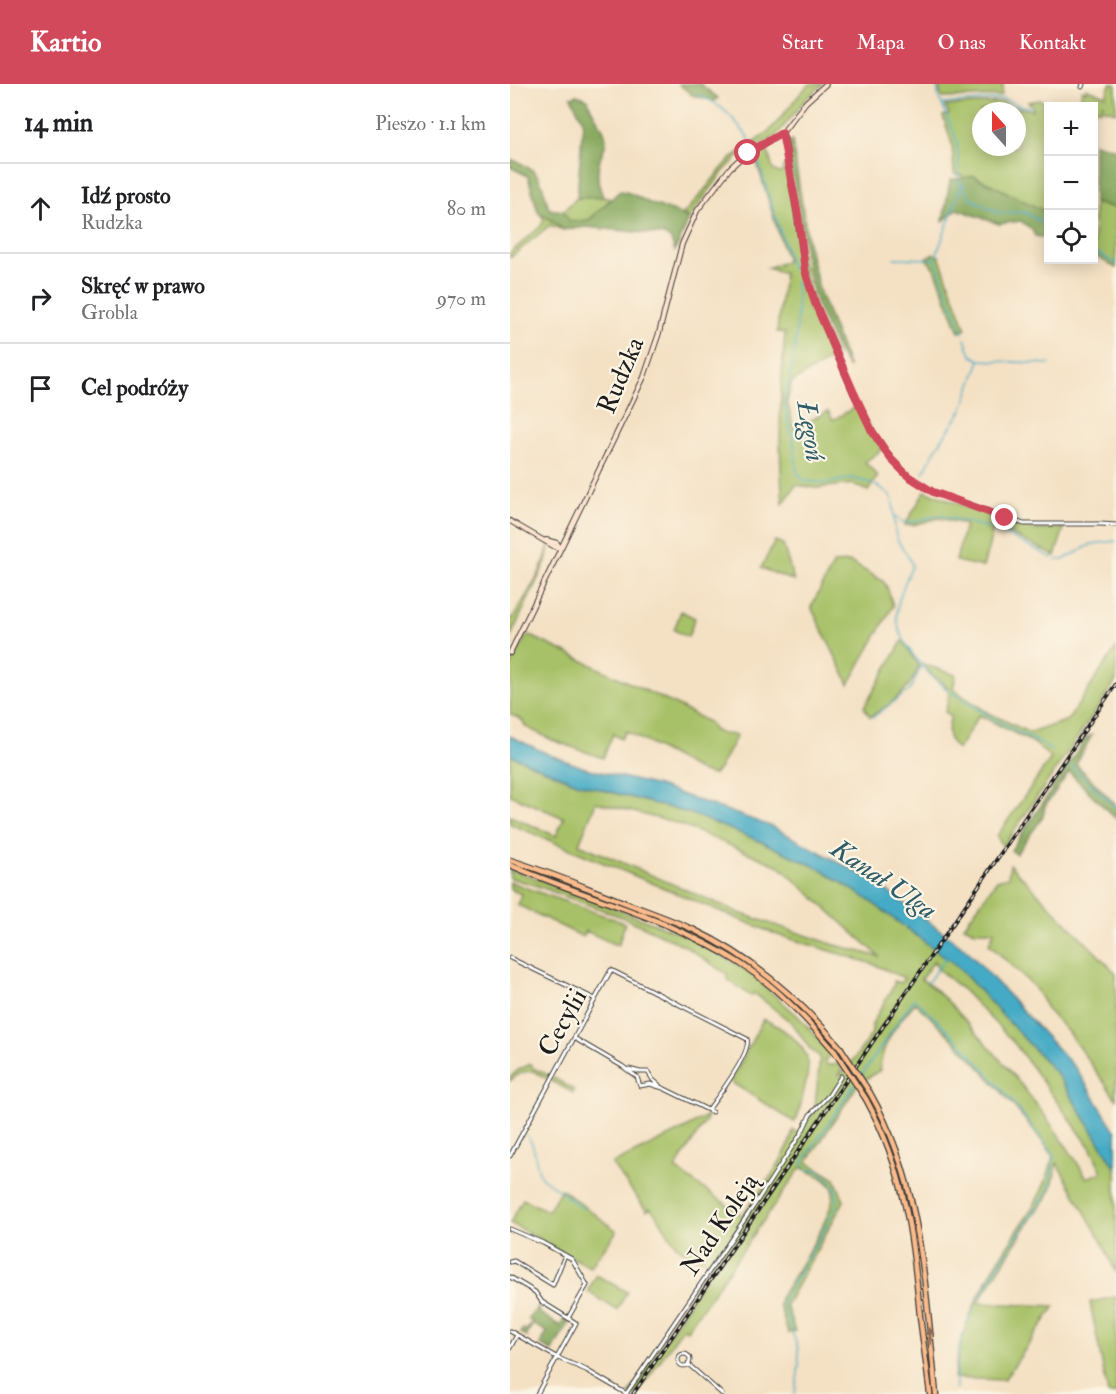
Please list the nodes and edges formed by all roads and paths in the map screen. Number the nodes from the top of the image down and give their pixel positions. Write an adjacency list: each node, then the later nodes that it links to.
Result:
1 (826, 84): 2 (main road)
2 (782, 133): 4 (street); 5 (main road, Rudzka)
3 (510, 520): 6 (main road)
4 (1116, 525)
5 (567, 535): 6 (main road); 7 (main road, Rudzka)
6 (552, 543): 7 (main road); 8 (main road)
7 (560, 548): 8 (main road, Rudzka)
8 (555, 559): 9 (main road, Rudzka)
9 (510, 653)
10 (510, 858): 37 (main road, one-way to 10, bridge)
11 (510, 866): 36 (main road, bridge)
12 (510, 958): 13 (street)
13 (595, 999): 14 (street, Cecylii); 21 (street, Cecylii)
14 (574, 1038): 15 (street); 22 (street, Cecylii)
15 (622, 1066): 16 (street); 18 (street)
16 (640, 1072): 18 (street); 19 (street)
17 (842, 1076): 34 (street, Nad Koleją)
18 (637, 1077): 20 (street)
19 (652, 1079): 20 (street); 21 (street)
20 (650, 1084): 21 (street)
21 (663, 1088)
22 (510, 1155)
23 (510, 1229): 24 (street)
24 (566, 1255): 25 (street); 27 (street)
25 (510, 1262)
26 (510, 1277): 27 (street)
27 (568, 1318): 31 (street)
28 (510, 1331): 29 (street)
29 (517, 1335): 30 (street); 31 (street)
30 (510, 1348)
31 (558, 1359): 33 (street); 34 (street)
32 (688, 1364): 32 (street); 35 (street)
33 (537, 1394)
34 (626, 1394)
35 (722, 1394)
36 (930, 1394)
37 (936, 1394)

